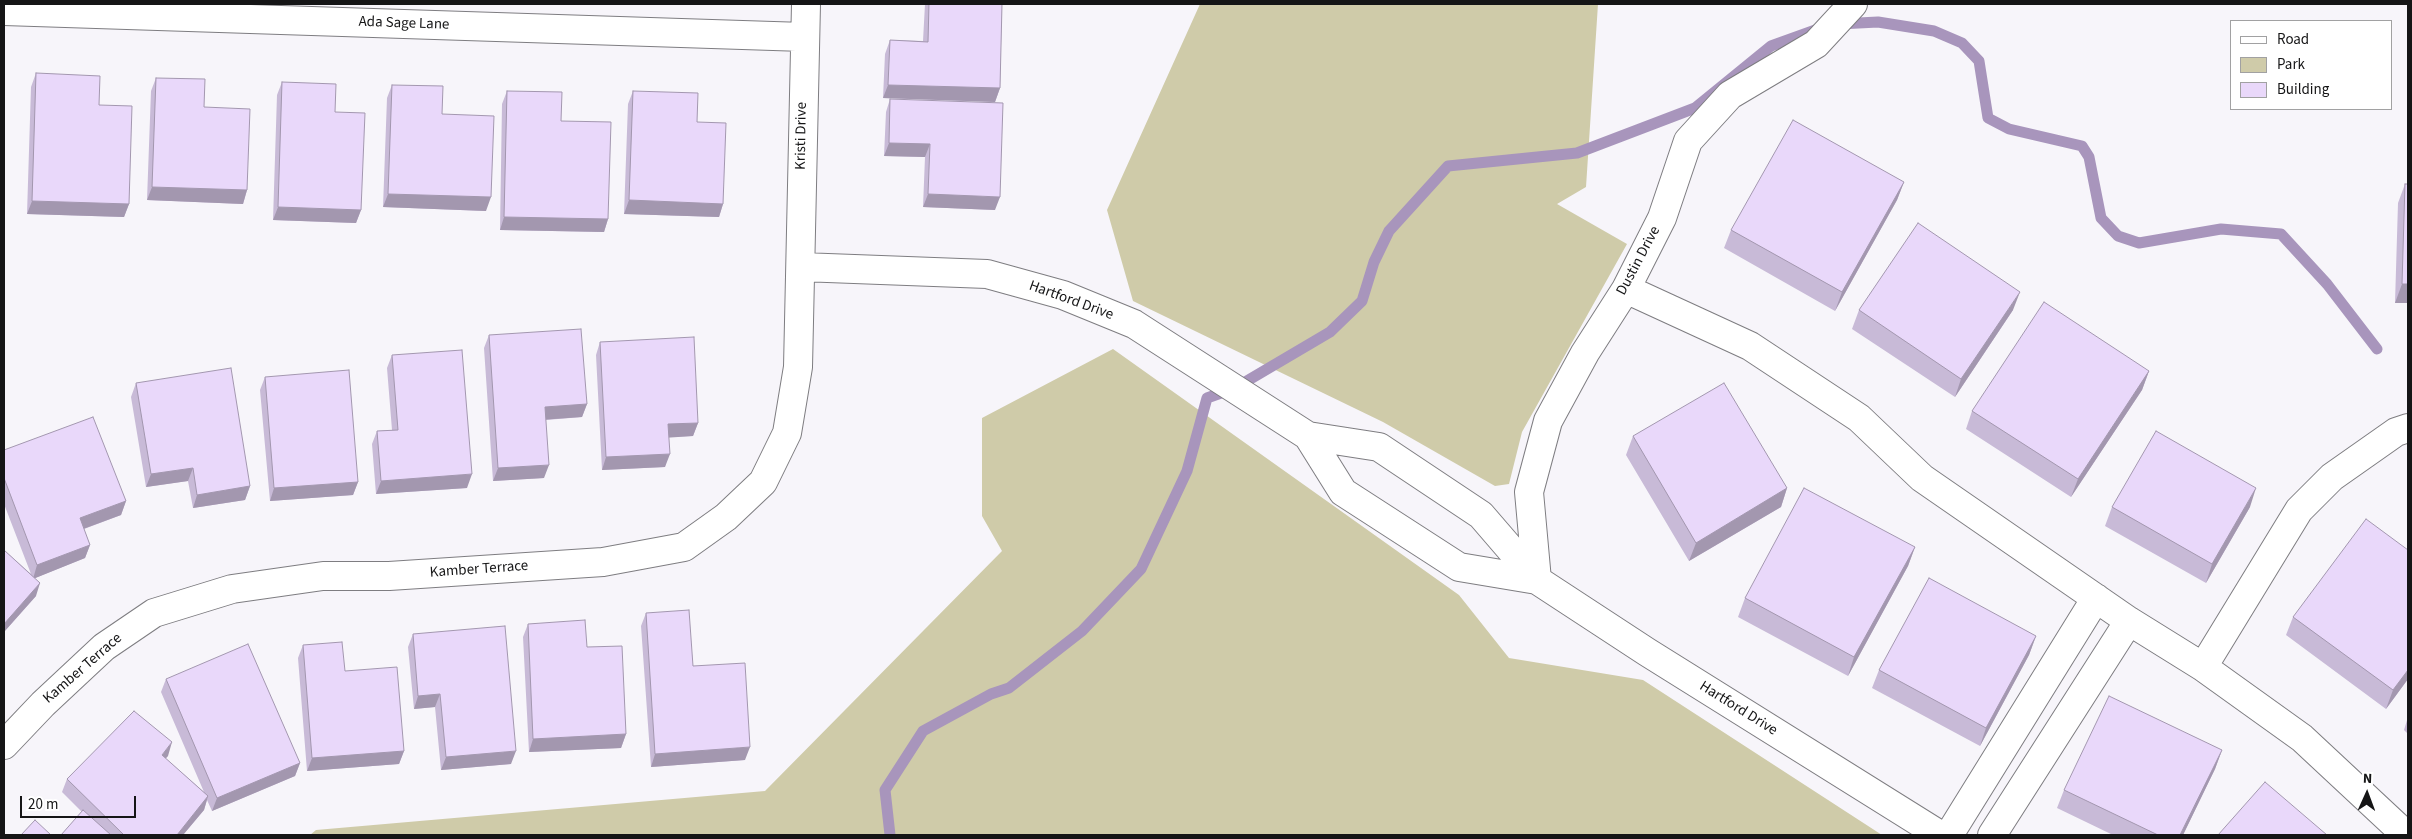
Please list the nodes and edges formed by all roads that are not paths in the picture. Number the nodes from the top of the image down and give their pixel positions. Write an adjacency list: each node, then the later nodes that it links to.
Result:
1 (806, 4): 4 (street, Kristi Drive)
2 (1853, 4): 6 (street, Dustin Drive)
3 (4, 11): 4 (street, Ada Sage Lane)
4 (804, 37): 5 (street, Kristi Drive)
5 (801, 268): 8 (street, Hartford Drive); 13 (street, Kamber Terrace)
6 (1626, 289): 9 (street, Dustin Drive); 10 (street)
7 (2408, 428): 12 (street)
8 (1308, 436): 9 (street, Hartford Drive); 9 (street, Hartford Drive)
9 (1538, 580): 14 (street, Hartford Drive)
10 (2096, 598): 11 (street); 15 (street)
11 (2129, 621): 12 (street); 16 (street)
12 (2203, 666): 17 (street)
13 (4, 745)
14 (1940, 835)
15 (1949, 835)
16 (1992, 835)
17 (2406, 835)

